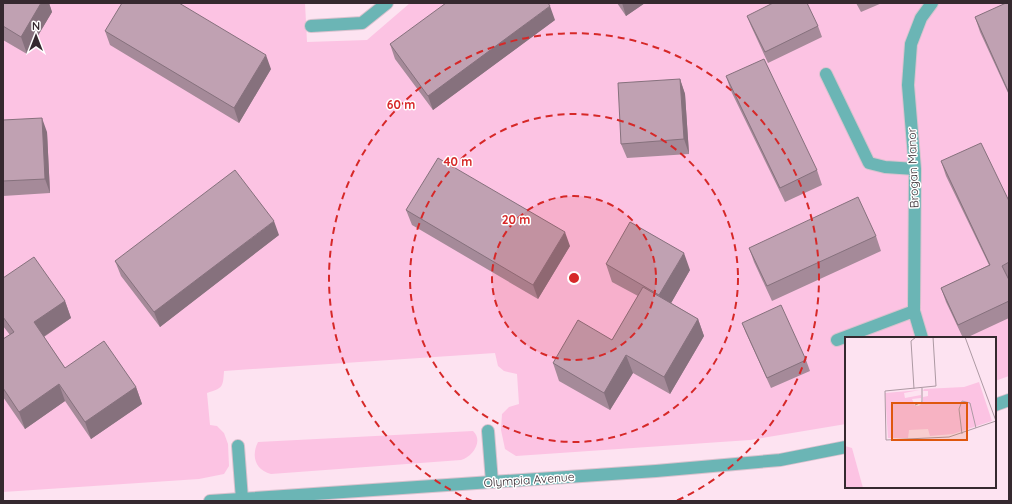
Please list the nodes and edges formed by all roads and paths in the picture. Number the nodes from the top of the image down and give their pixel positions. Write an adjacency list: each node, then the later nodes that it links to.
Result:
1 (387, 3): 3 (street)
2 (932, 3): 5 (street, Brogan Manor)
3 (311, 26)
4 (826, 74): 5 (street)
5 (915, 169): 6 (street, Brogan Manor)
6 (914, 311): 7 (street, Brogan Manor); 8 (street)
7 (922, 337)
8 (836, 340)
9 (1009, 400): 10 (street)
10 (996, 405)
11 (488, 431): 14 (street)
12 (238, 446): 15 (street)
13 (845, 447): 14 (street, Olympia Avenue)
14 (492, 482): 15 (street, Olympia Avenue)
15 (242, 499): 16 (street, Olympia Avenue)
16 (210, 501)

